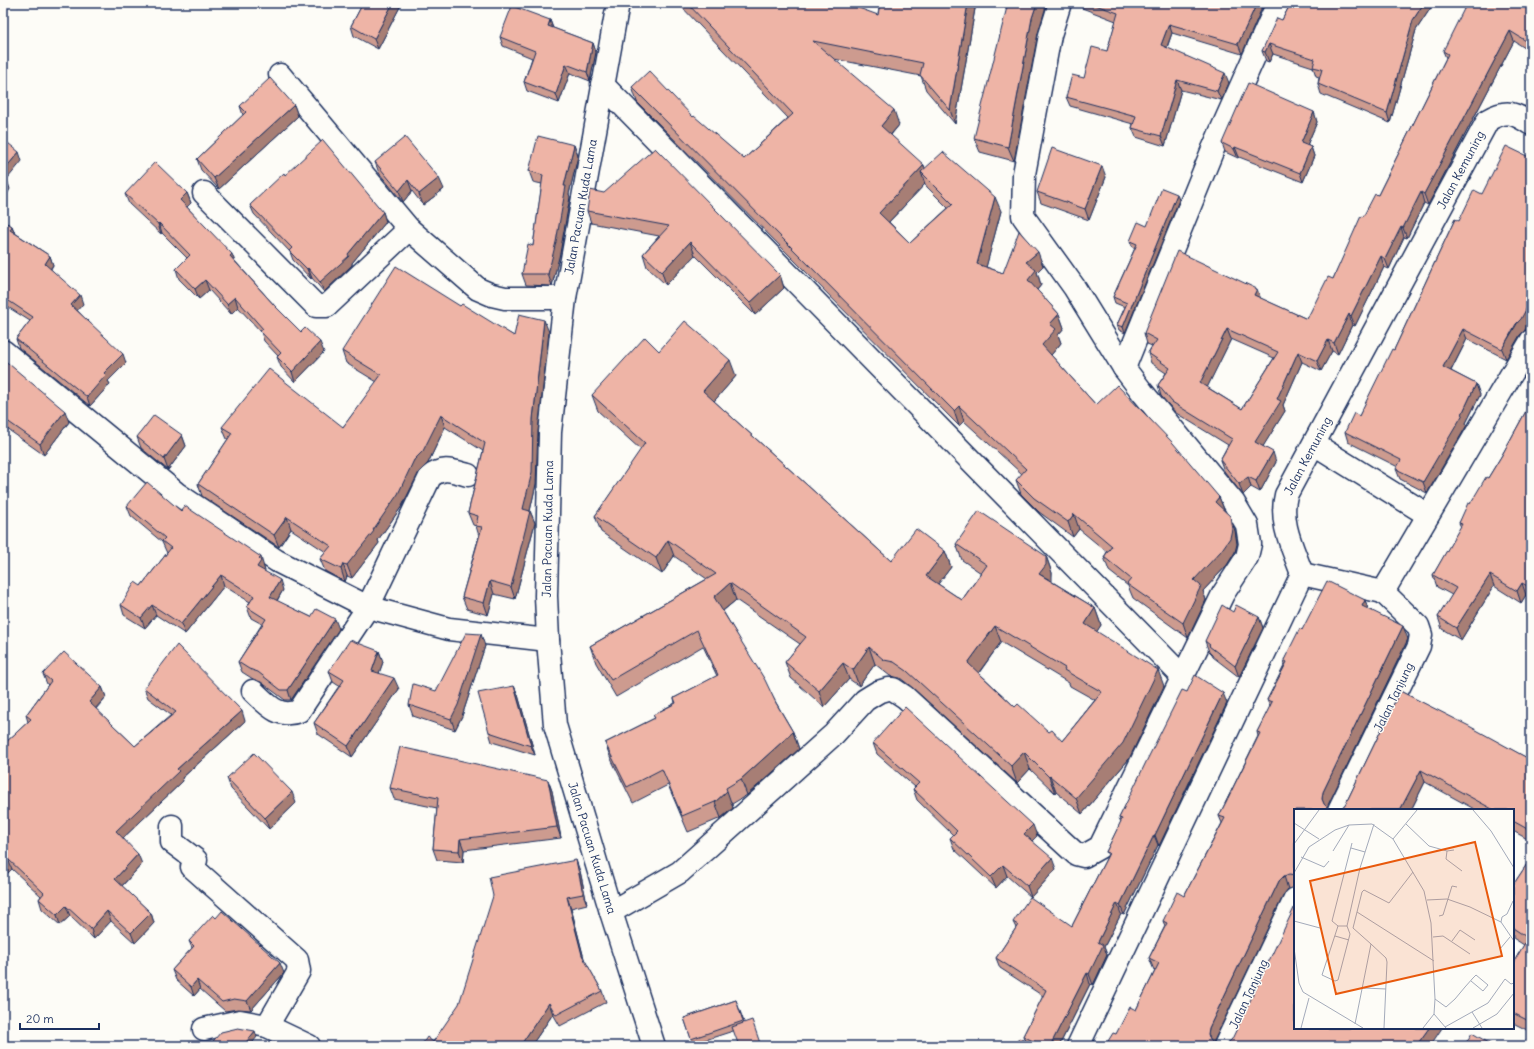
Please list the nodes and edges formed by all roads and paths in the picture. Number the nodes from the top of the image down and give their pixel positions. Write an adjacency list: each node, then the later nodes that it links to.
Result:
1 (618, 3): 5 (street, Jalan Pacuan Kuda Lama)
2 (1060, 3): 12 (street)
3 (1278, 3): 12 (street)
4 (280, 75): 8 (street)
5 (602, 84): 9 (street, Jalan Pacuan Kuda Lama); 20 (street)
6 (1531, 124): 13 (street, Jalan Kemuning)
7 (204, 193): 8 (street)
8 (409, 229): 9 (street)
9 (565, 298): 19 (street, Jalan Pacuan Kuda Lama)
10 (1531, 342): 15 (street)
11 (3, 351): 18 (street)
12 (1124, 368): 20 (street)
13 (1314, 444): 15 (street); 16 (street, Jalan Kemuning)
14 (468, 475): 18 (street)
15 (1428, 515): 17 (street)
16 (1302, 574): 17 (street); 30 (street)
17 (1383, 592): 22 (street, Jalan Tanjung)
18 (368, 607): 19 (street); 21 (street)
19 (548, 640): 25 (street, Jalan Pacuan Kuda Lama)
20 (1184, 677): 25 (street)
21 (253, 691)
22 (1339, 809)
23 (172, 826): 26 (street)
24 (1294, 901): 31 (street, Jalan Tanjung)
25 (611, 912): 29 (street, Jalan Pacuan Kuda Lama)
26 (267, 1026): 27 (street); 28 (street)
27 (204, 1029)
28 (309, 1046)
29 (654, 1046)
30 (1078, 1046)
31 (1225, 1046)

